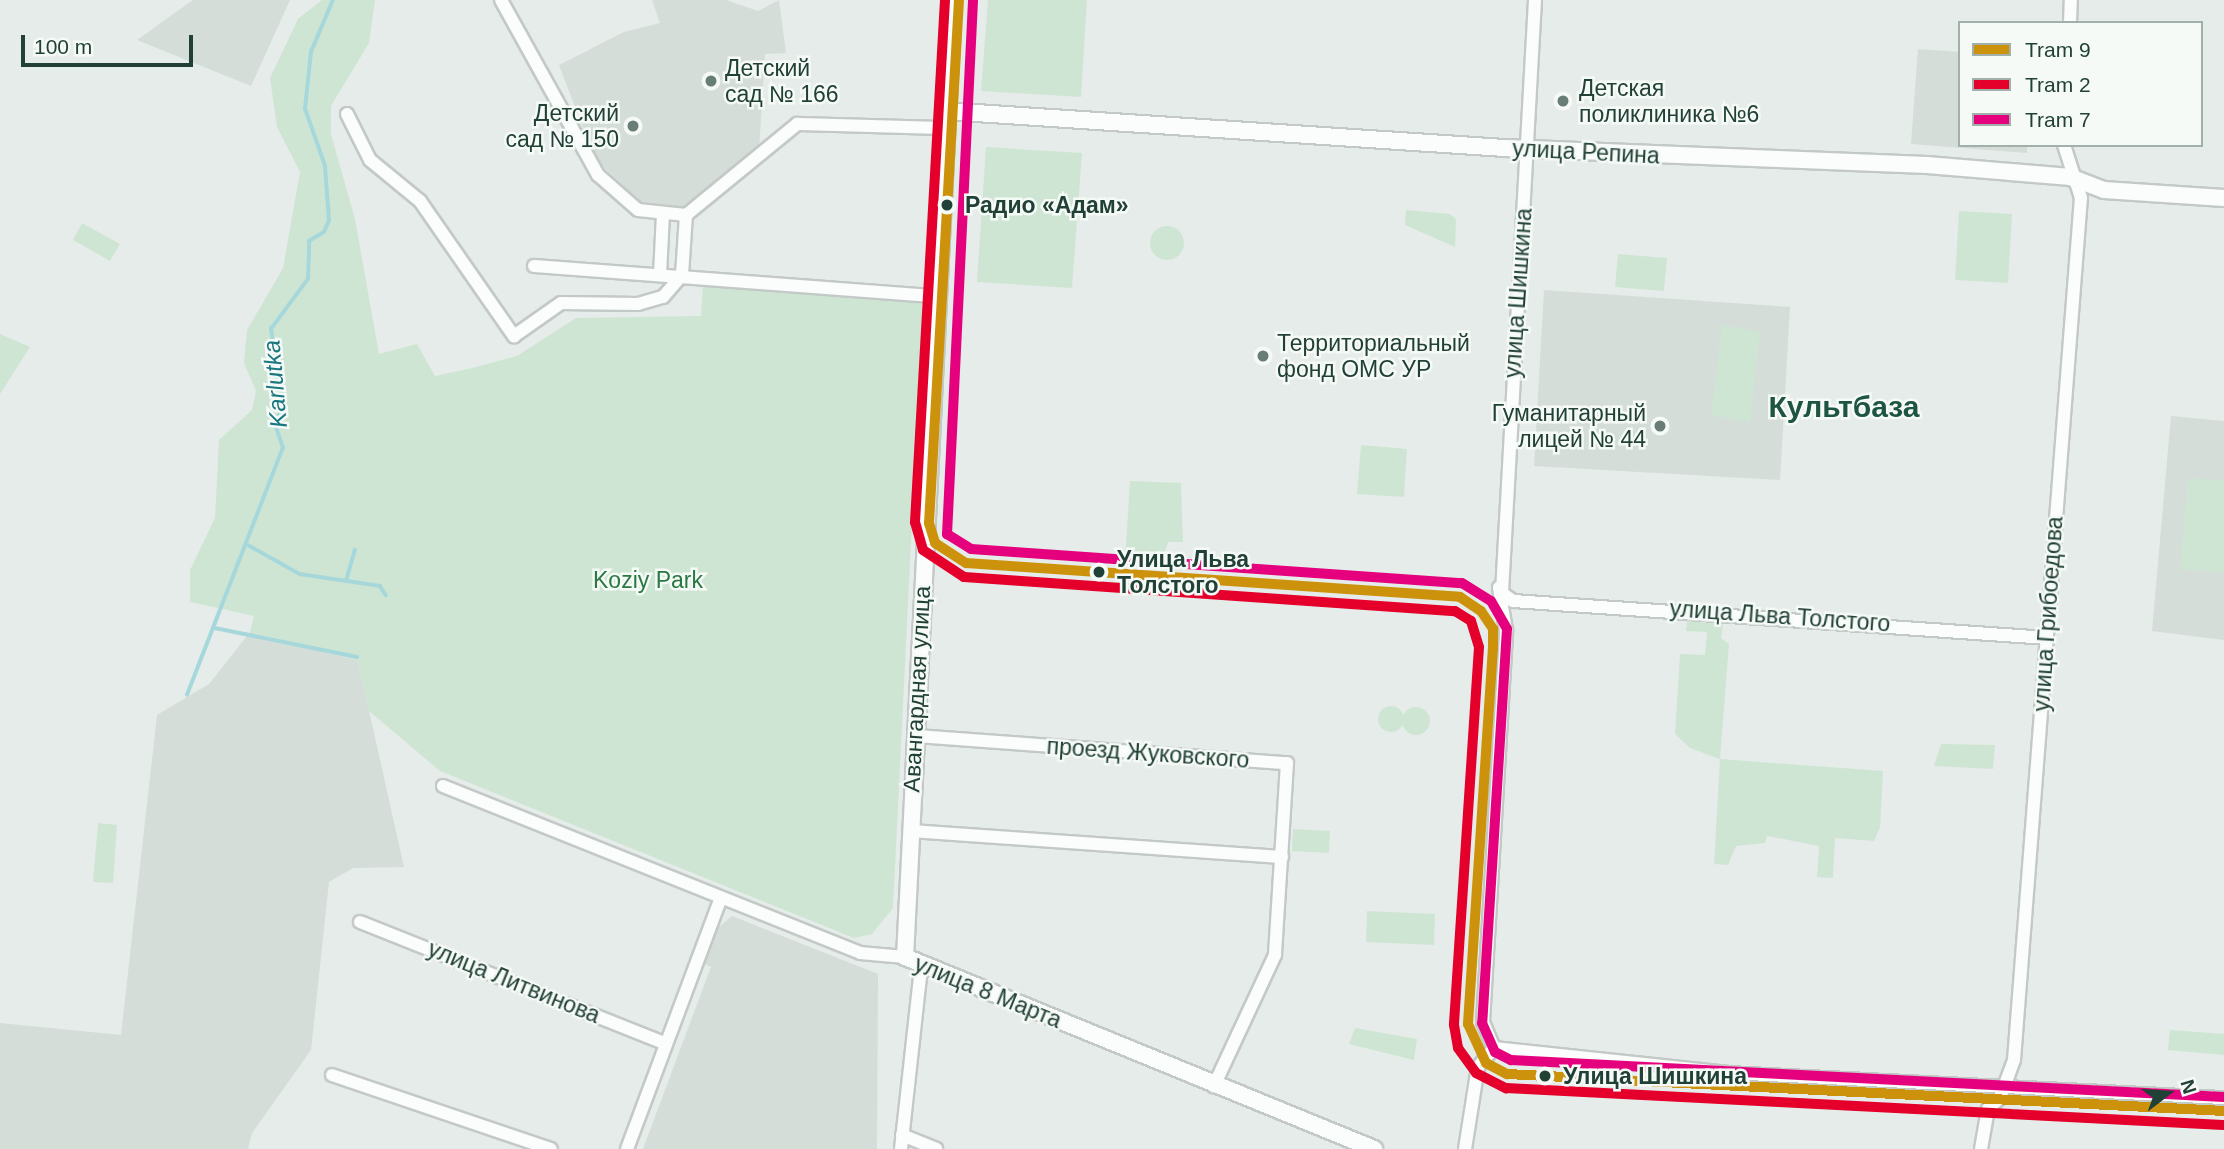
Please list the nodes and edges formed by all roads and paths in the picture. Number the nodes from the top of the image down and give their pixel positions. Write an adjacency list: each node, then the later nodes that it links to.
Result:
1 (501, 0): 13 (street)
2 (953, 0): 6 (street, Авангардная улица)
3 (1535, 0): 10 (street, улица Шишкина)
4 (2071, 0): 5 (street)
5 (2070, 21)
6 (946, 111): 8 (street, Авангардная улица); 10 (street, улица Репина)
7 (347, 114): 17 (street)
8 (944, 128): 14 (street); 18 (street, Авангардная улица)
9 (2064, 147): 11 (street, улица Грибоедова)
10 (1526, 148): 11 (street, улица Репина); 19 (street, улица Шишкина)
11 (2070, 177): 12 (street, улица Репина); 20 (street, улица Грибоедова)
12 (2224, 198)
13 (663, 213): 14 (street); 16 (street)
14 (686, 215): 17 (street)
15 (534, 265): 16 (street)
16 (660, 275): 17 (street)
17 (682, 275): 18 (street)
18 (936, 296): 21 (street, Авангардная улица)
19 (1499, 586): 20 (street, улица Льва Толстого); 30 (street, улица Шишкина)
20 (2047, 638): 32 (street, улица Грибоедова)
21 (916, 736): 23 (street, Авангардная улица); 24 (street, проезд Жуковского)
22 (443, 786): 25 (street, улица 8 Марта)
23 (910, 831): 24 (street); 27 (street, Авангардная улица)
24 (1282, 857): 33 (street, проезд Жуковского)
25 (720, 900): 27 (street, улица 8 Марта); 29 (street)
26 (360, 922): 29 (street, улица Литвинова)
27 (905, 957): 28 (street, улица 8 Марта)
28 (921, 968): 33 (street, улица 8 Марта); 35 (street)
29 (666, 1044): 37 (street)
30 (1494, 1048): 32 (street); 40 (street)
31 (332, 1075): 36 (street)
32 (2003, 1084): 34 (street); 41 (street, улица Грибоедова)
33 (1214, 1086): 39 (street, улица 8 Марта)
34 (2224, 1098)
35 (902, 1142): 38 (street)
36 (551, 1149)
37 (627, 1149)
38 (936, 1149)
39 (1374, 1149)
40 (1465, 1149)
41 (1981, 1149)

